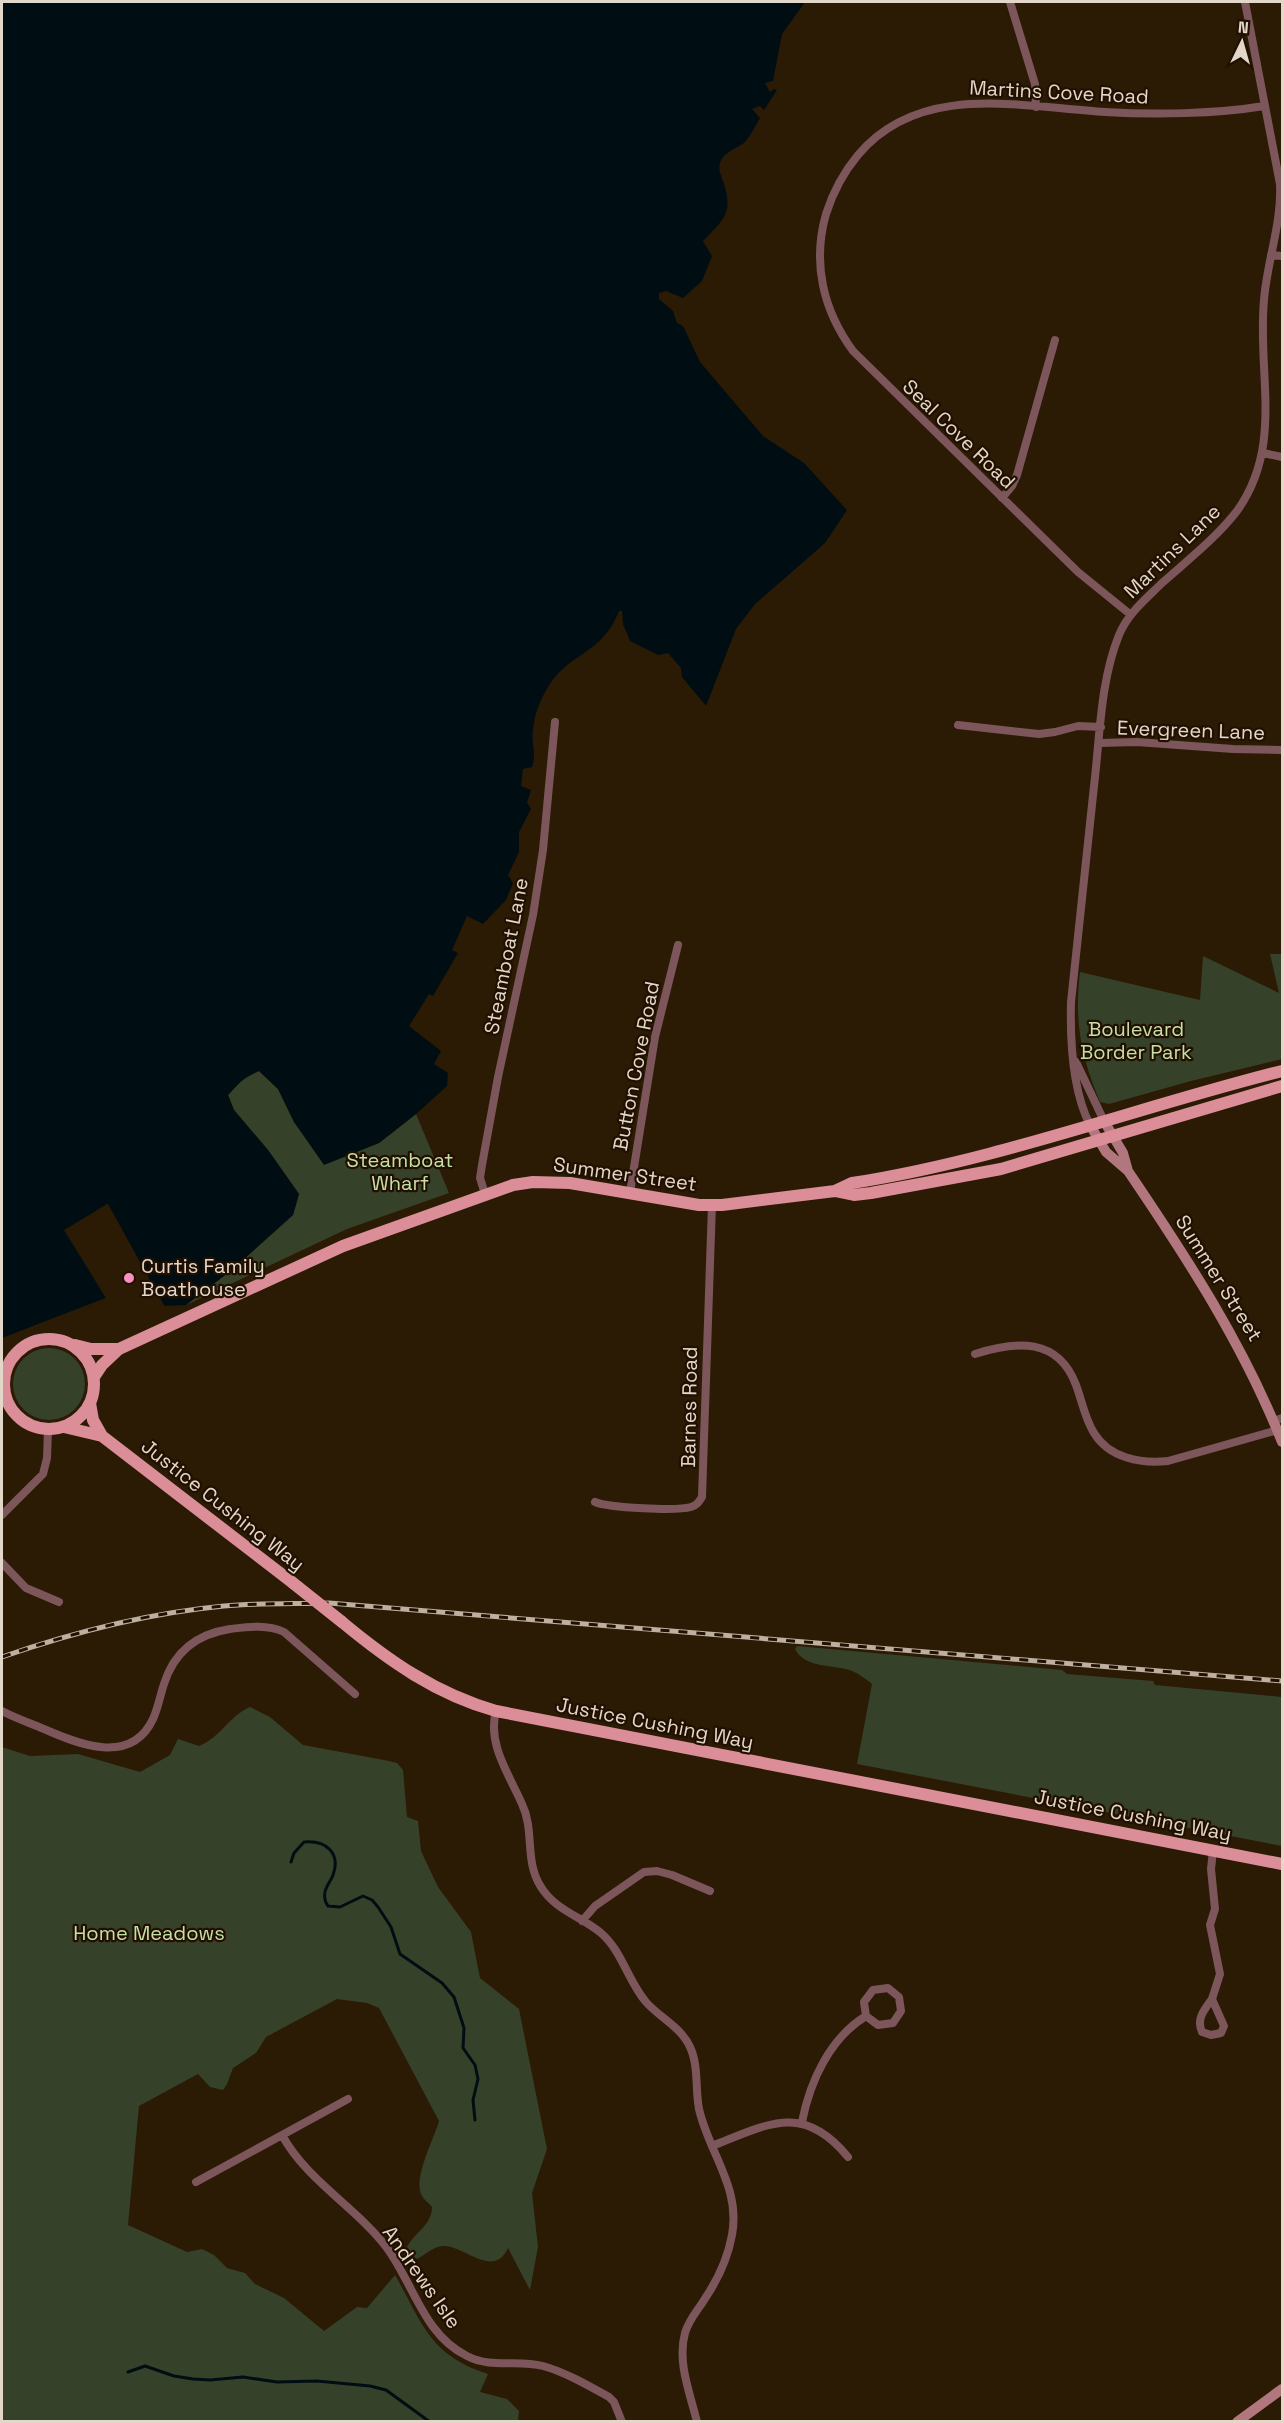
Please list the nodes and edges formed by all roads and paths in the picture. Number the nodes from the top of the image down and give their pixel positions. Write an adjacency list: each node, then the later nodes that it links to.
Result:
1 (1010, 2): 4 (street)
2 (1245, 2): 3 (street, Martins Lane)
3 (1264, 106): 4 (street, Martins Cove Road); 6 (street, Martins Lane)
4 (1036, 107): 5 (street, Martins Cove Road)
5 (820, 244): 11 (street, Seal Cove Road)
6 (1271, 255): 7 (street); 9 (street, Martins Lane)
7 (1282, 256)
8 (1055, 340): 11 (street)
9 (1263, 453): 10 (street); 12 (street, Martins Lane)
10 (1282, 457)
11 (1002, 498): 12 (street, Seal Cove Road)
12 (1131, 615): 15 (street, Martins Lane)
13 (555, 722): 29 (street, Steamboat Lane)
14 (958, 725): 15 (street)
15 (1101, 727): 16 (street, Martins Lane)
16 (1099, 743): 17 (street, Evergreen Lane); 19 (street, Martins Lane)
17 (1282, 750)
18 (678, 945): 28 (street, Button Cove Road)
19 (1074, 1058): 22 (street, Martins Lane); 23 (street, Martins Lane)
20 (1282, 1071): 22 (main road)
21 (1282, 1086): 24 (main road)
22 (1104, 1121): 23 (main road, Summer Street); 24 (street, Summer Street)
23 (1090, 1125): 25 (street, Summer Street); 27 (main road, Summer Street)
24 (1113, 1137): 25 (main road, Summer Street); 26 (street, Summer Street)
25 (1099, 1141): 26 (street, Summer Street); 27 (main road, Summer Street)
26 (1128, 1171): 38 (street, Summer Street)
27 (835, 1191): 30 (main road, Summer Street)
28 (630, 1192): 29 (main road, Summer Street); 30 (main road, Summer Street)
29 (484, 1194): 32 (main road, Summer Street)
30 (712, 1205): 43 (street, Barnes Road)
31 (73, 1344): 32 (main road, Summer Street); 34 (main road); 35 (main road)
32 (119, 1349): 35 (main road, Summer Street)
33 (975, 1354): 38 (street)
34 (3, 1376): 37 (main road)
35 (94, 1377): 36 (main road)
36 (90, 1403): 39 (main road); 41 (main road)
37 (7, 1408): 40 (main road)
38 (1278, 1423): 42 (street, Summer Street)
39 (64, 1427): 40 (main road); 41 (main road, Justice Cushing Way)
40 (48, 1430): 44 (street)
41 (102, 1436): 49 (main road, Justice Cushing Way, bridge)
42 (1282, 1442)
43 (595, 1502)
44 (2, 1515)
45 (2, 1563): 46 (street)
46 (59, 1602)
47 (355, 1694): 48 (street)
48 (2, 1711)
49 (496, 1711): 50 (main road, Justice Cushing Way); 53 (street)
50 (1213, 1850): 51 (main road, Justice Cushing Way); 54 (street)
51 (1282, 1864)
52 (710, 1891): 53 (street)
53 (582, 1921): 59 (street)
54 (1212, 1999): 54 (street)
55 (866, 2016): 55 (street); 57 (street)
56 (348, 2099): 58 (street)
57 (802, 2122): 59 (street); 60 (street)
58 (282, 2135): 61 (street); 63 (street, Andrews Isle)
59 (712, 2146): 64 (street)
60 (848, 2157)
61 (196, 2182)
62 (1282, 2389): 65 (street)
63 (622, 2421)
64 (697, 2421)
65 (1237, 2421)

